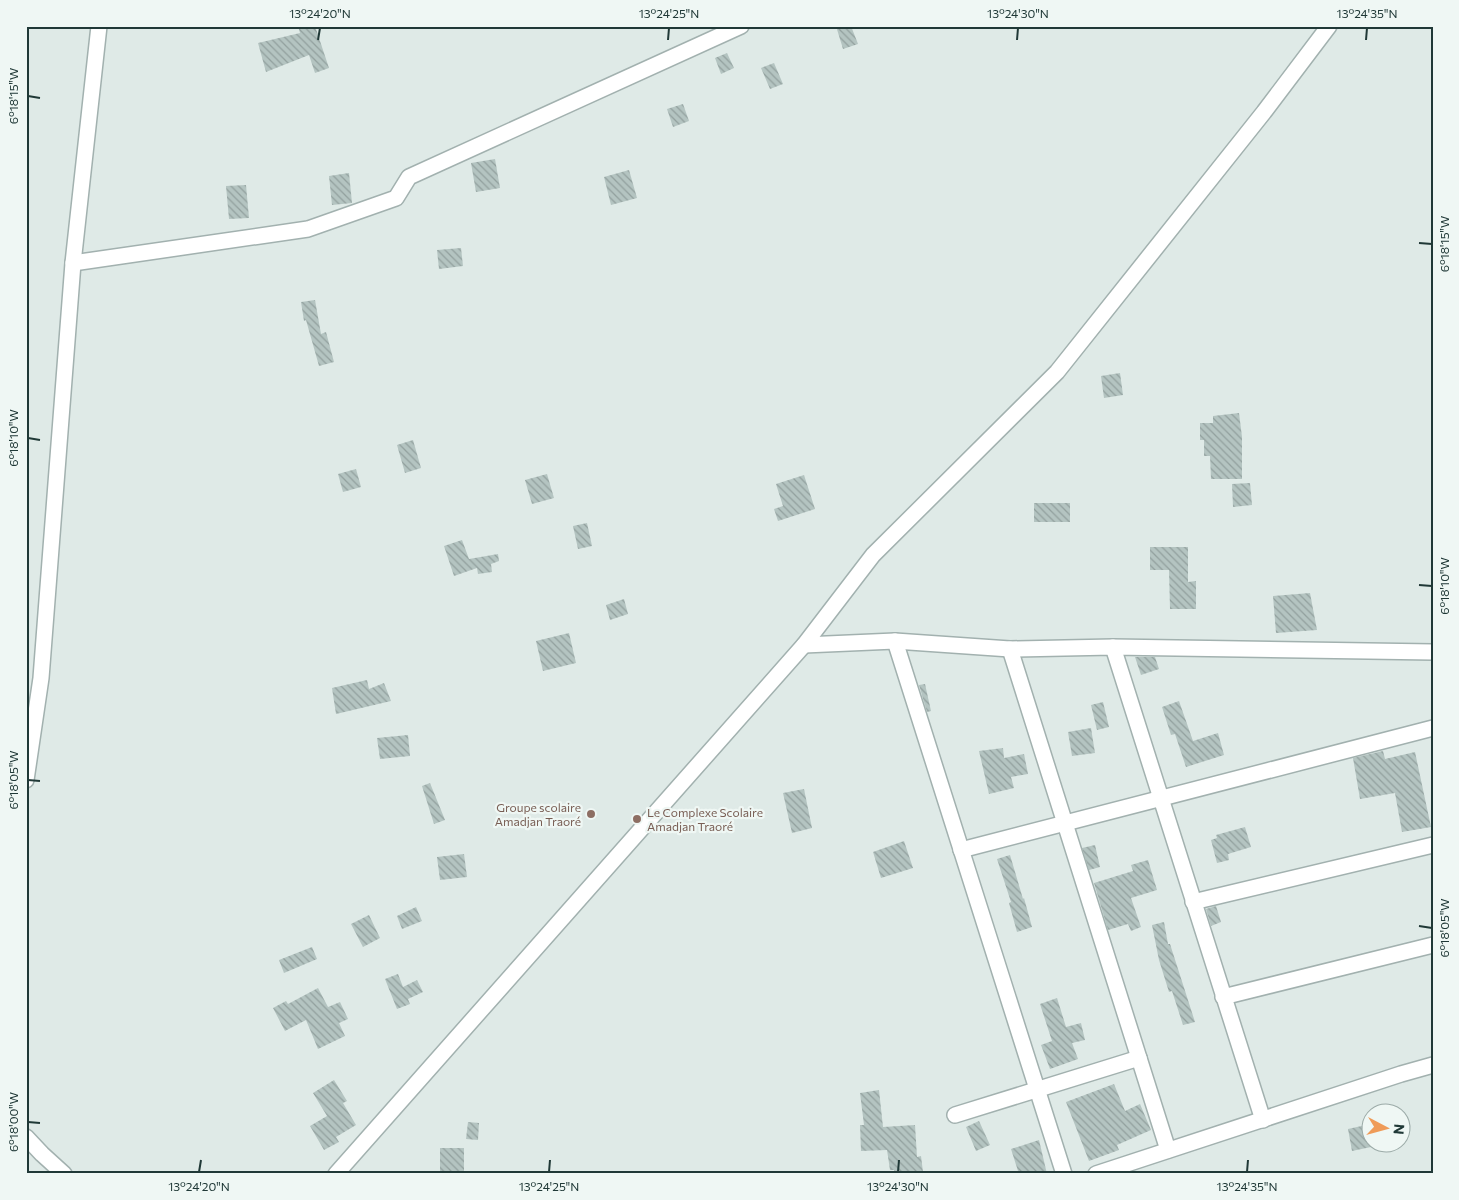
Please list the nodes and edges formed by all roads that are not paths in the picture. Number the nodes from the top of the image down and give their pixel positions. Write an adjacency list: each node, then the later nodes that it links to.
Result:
1 (99, 26): 4 (street)
2 (741, 26): 4 (street)
3 (1329, 26): 6 (street)
4 (73, 263): 11 (street)
5 (894, 641): 6 (street); 8 (street); 15 (street)
6 (804, 645): 27 (street)
7 (1113, 647): 8 (street); 9 (street); 12 (street)
8 (1010, 650): 13 (street)
9 (1433, 652)
10 (1433, 728): 12 (street)
11 (26, 780)
12 (1160, 798): 13 (street); 16 (street)
13 (1065, 823): 15 (street); 19 (street)
14 (1433, 845): 16 (street)
15 (961, 850): 21 (street)
16 (1193, 902): 18 (street)
17 (1433, 945): 18 (street)
18 (1223, 997): 23 (street)
19 (1139, 1058): 21 (street); 25 (street)
20 (1433, 1065): 23 (street)
21 (1037, 1090): 22 (street); 28 (street)
22 (955, 1115)
23 (1262, 1120): 25 (street)
24 (26, 1137): 26 (street)
25 (1168, 1150): 29 (street)
26 (64, 1174)
27 (336, 1174)
28 (1064, 1174)
29 (1096, 1174)

